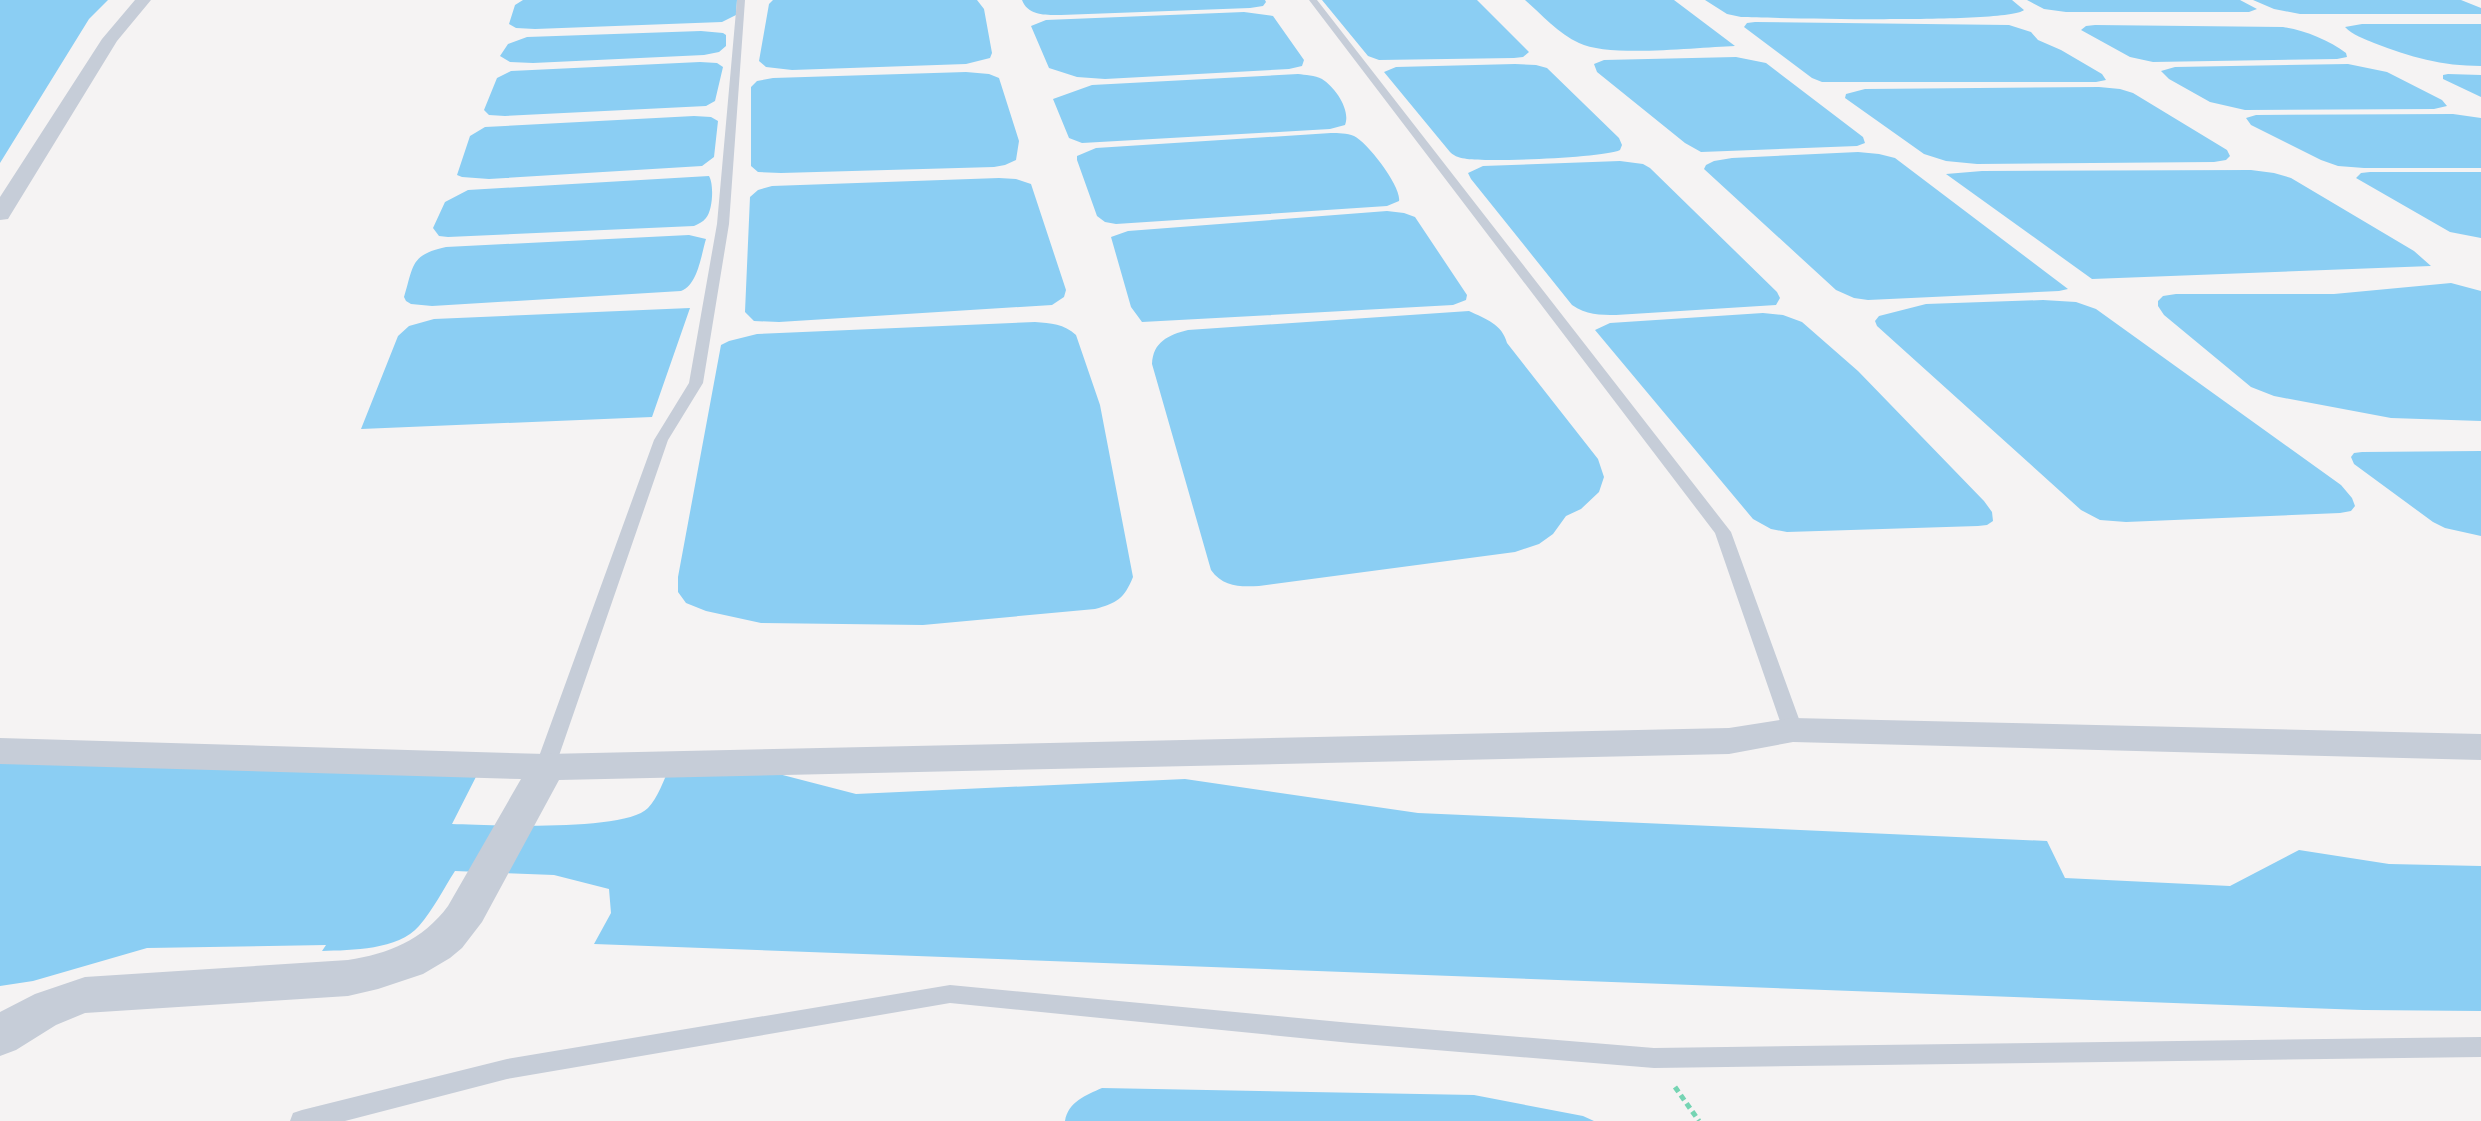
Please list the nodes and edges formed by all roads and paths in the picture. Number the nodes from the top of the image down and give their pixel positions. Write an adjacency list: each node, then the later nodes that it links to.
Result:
1 (143, 0): 4 (street)
2 (741, 0): 8 (lane)
3 (1313, 0): 5 (lane)
4 (0, 214)
5 (1793, 730): 6 (street); 8 (street)
6 (2481, 747)
7 (0, 751): 8 (street)
8 (546, 767): 9 (lane)
9 (527, 806): 10 (street)
10 (0, 1036)
11 (2481, 1047): 12 (lane)
12 (302, 1121)

